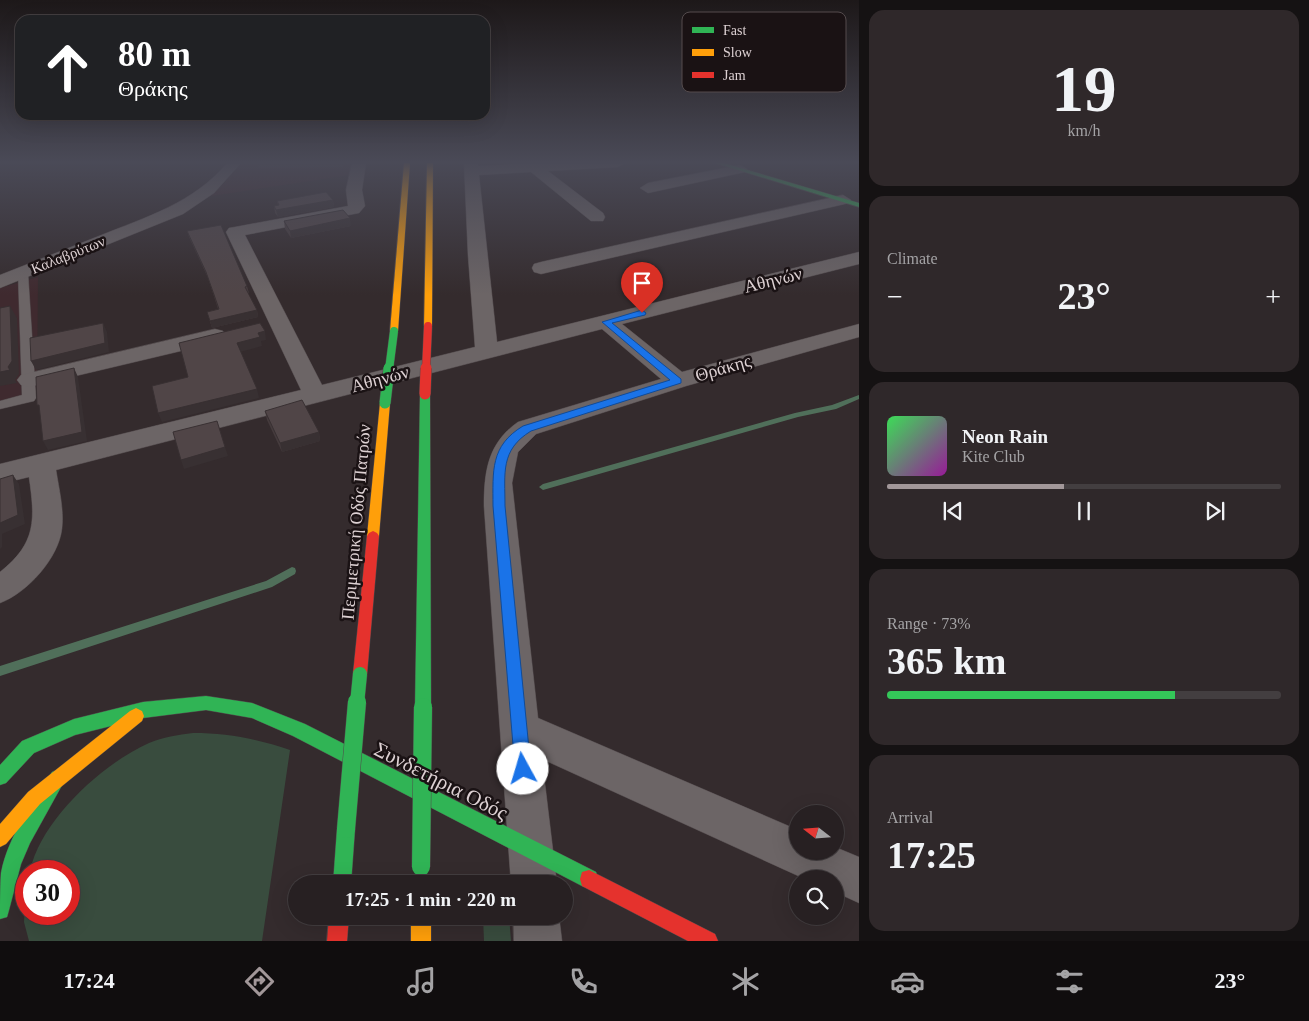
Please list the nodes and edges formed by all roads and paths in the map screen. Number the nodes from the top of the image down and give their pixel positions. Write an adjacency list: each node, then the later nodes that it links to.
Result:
1 (180, 207): 11 (street, Καλαβρύτων)
2 (356, 207): 14 (street)
3 (404, 207): 33 (main road, Περιμετρική Οδός Πατρών, bridge)
4 (429, 207): 32 (main road, bridge)
5 (474, 207): 16 (street)
6 (584, 207): 8 (street)
7 (832, 207): 10 (street)
8 (597, 217)
9 (859, 258): 13 (street, Αθηνών)
10 (541, 268)
11 (23, 273): 12 (street, Καλαβρύτων); 17 (lane)
12 (0, 282)
13 (606, 322): 16 (street, Αθηνών); 18 (street)
14 (259, 325): 17 (street); 19 (street)
15 (859, 330): 18 (street, Θράκης)
16 (487, 351): 19 (street, Αθηνών)
17 (29, 380): 20 (lane)
18 (678, 381): 25 (street, Θράκης)
19 (315, 396): 21 (street, Αθηνών)
20 (0, 405)
21 (41, 464): 22 (street, Αθηνών); 23 (street)
22 (0, 474)
23 (0, 589)
24 (143, 710): 26 (main road, Συνδετήρια Οδός); 29 (main road); 31 (main road, Συνδετήρια Οδός)
25 (519, 729): 31 (street, Θράκης); 35 (street)
26 (28, 747): 27 (main road); 28 (main road, Συνδετήρια Οδός)
27 (0, 763)
28 (0, 777)
29 (58, 778): 30 (main road); 36 (main road)
30 (0, 838)
31 (531, 848): 34 (street, Θράκης); 43 (main road, Συνδετήρια Οδός)
32 (421, 872)
33 (343, 875)
34 (533, 875)
35 (859, 880)
36 (0, 910)
37 (339, 925): 40 (main road)
38 (421, 925): 41 (main road)
39 (537, 925): 42 (street)
40 (338, 941)
41 (421, 941)
42 (538, 941)
43 (708, 941)

